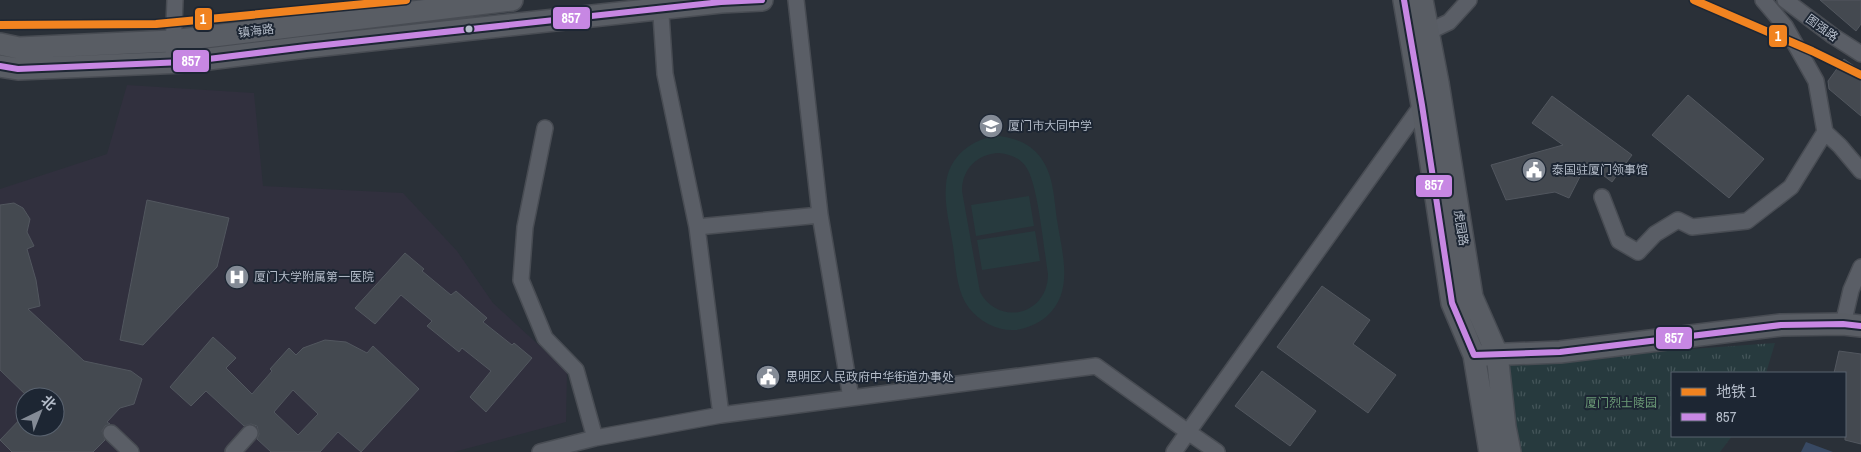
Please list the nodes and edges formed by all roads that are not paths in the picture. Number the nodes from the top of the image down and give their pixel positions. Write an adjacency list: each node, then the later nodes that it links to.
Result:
1 (175, 0): 13 (street)
2 (512, 0): 11 (main road, 镇海路)
3 (762, 0): 10 (main road, 镇海路)
4 (796, 0): 24 (street)
5 (1404, 0): 19 (main road, 虎园路)
6 (1422, 0): 12 (main road, 虎园路)
7 (1469, 0): 12 (street)
8 (1763, 0): 21 (street)
9 (1785, 0): 15 (street, 图强路)
10 (660, 4): 16 (main road, 镇海路); 25 (street)
11 (389, 7): 13 (main road, 镇海路)
12 (1428, 32): 18 (main road, 虎园路)
13 (172, 41): 14 (main road, 镇海路); 16 (street)
14 (0, 44)
15 (1861, 54)
16 (174, 63): 17 (main road, 镇海路)
17 (0, 66)
18 (1438, 83): 19 (street); 28 (main road, 虎园路)
19 (1422, 105): 29 (main road, 虎园路); 33 (street)
20 (545, 128): 36 (street)
21 (1825, 132): 22 (street); 23 (street)
22 (1861, 171)
23 (1602, 197)
24 (820, 215): 25 (street); 30 (street)
25 (697, 227): 31 (street)
26 (1861, 267): 27 (street)
27 (1852, 325): 28 (main road)
28 (1497, 354): 29 (main road); 32 (main road, 虎园路)
29 (1474, 355): 37 (main road, 虎园路)
30 (851, 398): 31 (street); 33 (street)
31 (720, 415): 36 (street)
32 (1505, 427): 37 (street); 43 (main road, 虎园路)
33 (1188, 432): 41 (street); 42 (street)
34 (111, 433): 38 (street)
35 (250, 433): 39 (street)
36 (595, 438): 40 (street)
37 (1488, 451)
38 (131, 452)
39 (233, 452)
40 (540, 452)
41 (1174, 452)
42 (1217, 452)
43 (1510, 452)

